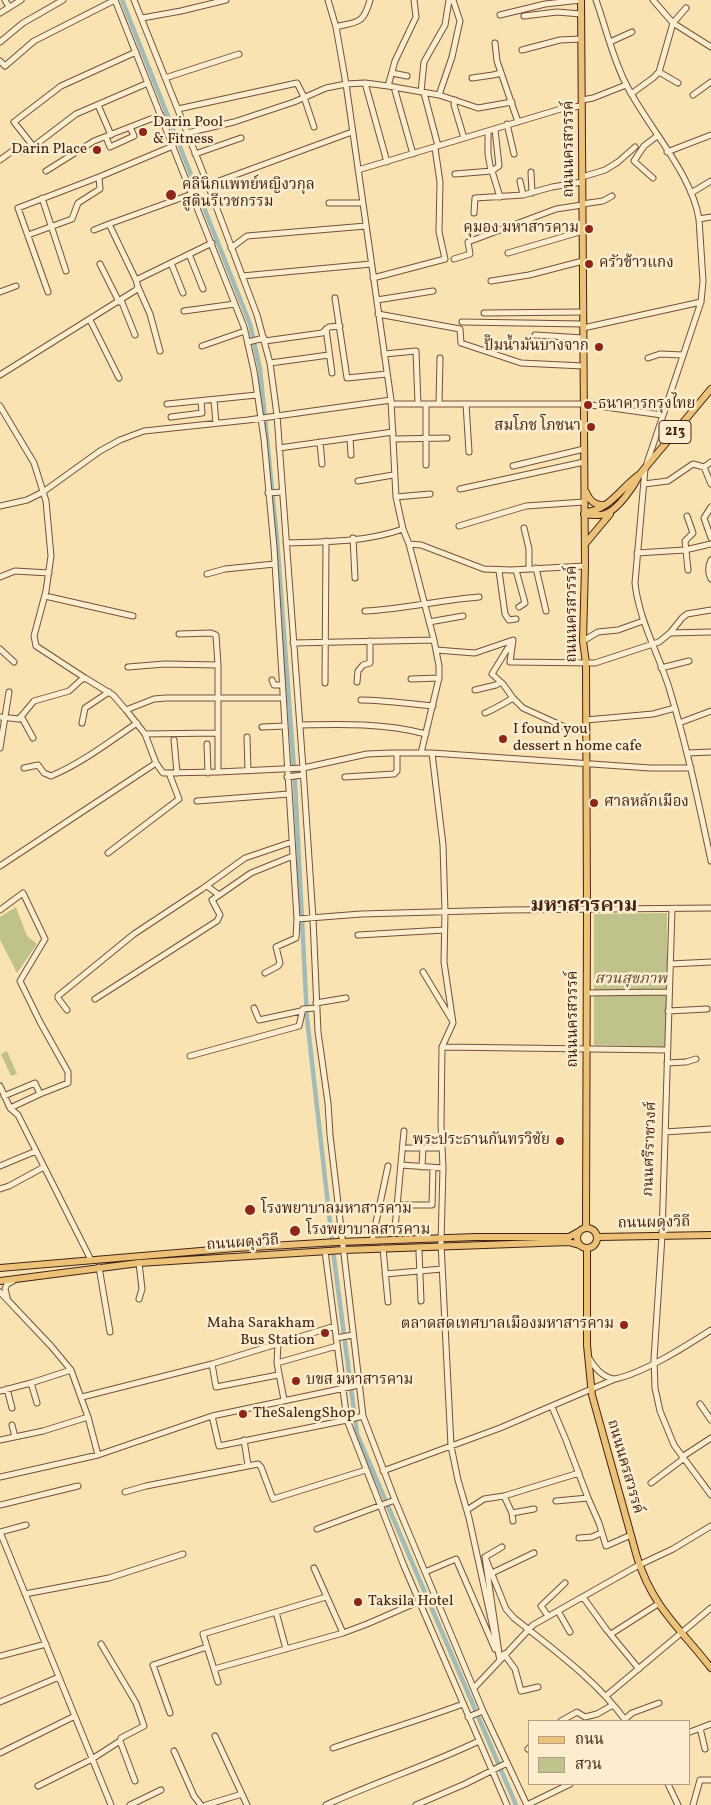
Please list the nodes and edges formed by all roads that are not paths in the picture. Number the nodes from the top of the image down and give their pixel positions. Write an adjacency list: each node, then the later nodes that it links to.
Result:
1 (5, 0): 15 (street)
2 (21, 0): 15 (street)
3 (63, 0): 26 (street)
4 (115, 0): 31 (street); 33 (street)
5 (134, 0): 21 (street)
6 (226, 0): 21 (street)
7 (328, 0): 23 (street)
8 (370, 0): 23 (street)
9 (414, 0): 34 (street)
10 (449, 0): 48 (street)
11 (453, 0): 51 (street)
12 (581, 0): 18 (main road, ถนนนครสวรรค์); 19 (street)
13 (596, 0): 27 (street)
14 (653, 0): 22 (street)
15 (9, 7): 17 (street)
16 (686, 8): 22 (street)
17 (0, 13)
18 (581, 14): 20 (street); 25 (main road, ถนนนครสวรรค์)
19 (500, 15)
20 (524, 16)
21 (142, 18): 38 (street)
22 (673, 23): 29 (street); 35 (street)
23 (336, 27): 44 (street)
24 (632, 32): 27 (street)
25 (581, 39): 30 (street); 55 (main road, ถนนนครสวรรค์)
26 (0, 42)
27 (610, 42): 45 (street)
28 (496, 43): 36 (street)
29 (711, 47)
30 (522, 50)
31 (136, 52): 41 (street); 72 (street)
32 (239, 54): 38 (street)
33 (0, 61)
34 (392, 72): 37 (street); 46 (street)
35 (659, 72): 43 (street); 49 (street)
36 (501, 73): 39 (street); 54 (street)
37 (407, 76)
38 (165, 78): 57 (street)
39 (472, 78)
40 (711, 82): 50 (street)
41 (148, 83): 56 (street); 58 (street)
42 (365, 83): 44 (street); 46 (street); 81 (street)
43 (678, 83)
44 (346, 84): 52 (street); 65 (street)
45 (626, 84): 49 (street); 55 (street)
46 (388, 86): 47 (street)
47 (394, 88): 48 (street); 78 (street)
48 (422, 92): 51 (street); 74 (street)
49 (631, 94): 69 (street)
50 (693, 95)
51 (439, 96): 53 (street)
52 (304, 97): 57 (street); 62 (street); 66 (street)
53 (455, 100): 54 (street); 71 (street)
54 (512, 102): 59 (street)
55 (582, 103): 59 (street); 89 (main road, ถนนนครสวรรค์)
56 (98, 105): 68 (street); 72 (street)
57 (178, 109): 66 (street)
58 (161, 115): 61 (street); 73 (street)
59 (518, 122): 60 (street)
60 (507, 124): 63 (street); 79 (street)
61 (130, 127): 68 (street); 68 (street)
62 (314, 127)
63 (495, 129): 64 (street); 84 (street)
64 (488, 131): 71 (street); 84 (street)
65 (352, 132): 82 (street); 92 (street)
66 (187, 133): 77 (street)
67 (711, 135): 76 (street)
68 (108, 136): 83 (street)
69 (657, 136): 76 (street); 88 (street)
70 (241, 138): 77 (street)
71 (464, 138): 74 (street)
72 (32, 146): 80 (street)
73 (173, 146): 87 (street); 95 (street)
74 (436, 147): 78 (street); 123 (street)
75 (635, 147): 89 (street)
76 (667, 152): 94 (street)
77 (195, 154): 92 (street)
78 (413, 154): 81 (street)
79 (514, 154)
80 (0, 160)
81 (387, 162): 82 (street)
82 (358, 170): 101 (street)
83 (46, 171)
84 (492, 171): 86 (street); 98 (street)
85 (531, 172): 93 (street)
86 (455, 174)
87 (99, 177): 99 (street); 108 (street)
88 (653, 178)
89 (582, 180): 93 (street); 102 (main road, ถนนนครสวรรค์)
90 (520, 181): 96 (street)
91 (711, 181): 94 (street)
92 (208, 185): 113 (street)
93 (532, 193): 96 (street)
94 (691, 193): 105 (street)
95 (192, 194): 106 (street); 112 (street)
96 (524, 195): 98 (street)
97 (612, 196): 102 (street)
98 (500, 197): 103 (street)
99 (42, 198): 108 (street); 111 (street)
100 (329, 203): 101 (street)
101 (363, 203): 107 (street)
102 (582, 205): 110 (main road, ถนนนครสวรรค์); 116 (street)
103 (474, 213)
104 (711, 217): 105 (street)
105 (699, 219): 136 (street)
106 (109, 224): 109 (street); 124 (street)
107 (366, 226): 113 (street); 120 (street)
108 (51, 227): 111 (street); 121 (street)
109 (94, 230)
110 (583, 231): 114 (street); 117 (main road, ถนนนครสวรรค์)
111 (28, 235): 131 (street)
112 (212, 243): 115 (street); 137 (street)
113 (231, 248): 122 (street)
114 (508, 253)
115 (189, 254): 118 (street); 128 (street)
116 (454, 259)
117 (583, 261): 125 (street); 139 (main road, ถนนนครสวรรค์)
118 (171, 263): 124 (street); 132 (street)
119 (100, 264): 135 (street)
120 (371, 264): 122 (street); 123 (street)
121 (66, 271)
122 (242, 276): 151 (street)
123 (373, 278): 134 (street)
124 (136, 280): 127 (street)
125 (491, 281)
126 (16, 286): 130 (street)
127 (138, 287): 135 (street); 154 (street)
128 (203, 289)
129 (433, 291): 134 (street)
130 (0, 292)
131 (48, 292)
132 (183, 294)
133 (335, 298): 144 (street)
134 (376, 300): 140 (street)
135 (120, 301): 142 (street); 148 (street)
136 (700, 302): 145 (street); 156 (street)
137 (235, 304): 138 (street); 147 (street)
138 (184, 311)
139 (583, 312): 141 (street); 145 (main road, ถนนนครสวรรค์)
140 (378, 314): 155 (street); 161 (street)
141 (484, 314)
142 (90, 320): 164 (street); 165 (street)
143 (462, 322): 145 (street)
144 (340, 326): 146 (street); 163 (street)
145 (583, 326): 150 (main road, ถนนนครสวรรค์)
146 (326, 329): 151 (street); 157 (street)
147 (245, 331): 152 (street); 153 (street)
148 (135, 335)
149 (535, 335): 150 (street)
150 (583, 338): 161 (main road, ถนนนครสวรรค์)
151 (265, 339): 152 (street); 160 (street)
152 (248, 342): 167 (street)
153 (202, 346)
154 (160, 351)
155 (384, 354): 163 (street); 172 (street)
156 (683, 355): 159 (street); 178 (street)
157 (329, 356): 160 (street); 162 (street)
158 (440, 358): 174 (street)
159 (648, 358)
160 (270, 363): 179 (street)
161 (584, 366): 176 (main road, ถนนนครสวรรค์)
162 (332, 373)
163 (387, 374): 170 (street)
164 (0, 375)
165 (119, 378)
166 (711, 389): 199 (main road, 213)
167 (257, 395): 168 (street); 181 (street)
168 (214, 400): 169 (street); 182 (street)
169 (201, 401): 171 (street); 180 (street)
170 (391, 402): 172 (street); 179 (street); 183 (street)
171 (167, 404)
172 (418, 404): 173 (street)
173 (426, 404): 174 (street); 185 (street)
174 (439, 404): 175 (street)
175 (466, 404): 176 (street); 191 (street)
176 (584, 404): 178 (street); 190 (main road, ถนนนครสวรรค์)
177 (0, 406): 206 (street)
178 (662, 415): 199 (street)
179 (274, 416): 181 (street); 189 (street)
180 (171, 417)
181 (262, 418): 182 (street); 208 (street)
182 (216, 423): 206 (street)
183 (393, 432): 184 (street); 187 (street)
184 (350, 438): 188 (street); 192 (street)
185 (426, 438): 186 (street); 187 (street); 196 (street)
186 (447, 438)
187 (394, 439): 200 (street)
188 (320, 442): 189 (street); 195 (street)
189 (279, 448): 207 (street)
190 (584, 449): 193 (main road, ถนนนครสวรรค์); 197 (street)
191 (469, 452)
192 (351, 454)
193 (584, 462): 204 (street); 205 (main road, ถนนนครสวรรค์)
194 (711, 462): 198 (street)
195 (322, 464)
196 (426, 465)
197 (513, 466)
198 (704, 466): 202 (street); 203 (street)
199 (642, 471): 202 (street); 212 (main road, 213); 215 (main road, 213)
200 (393, 475): 201 (street); 210 (street)
201 (358, 481)
202 (644, 484): 231 (street)
203 (710, 484)
204 (460, 488)
205 (584, 489): 211 (main road, ถนนนครสวรรค์); 212 (main road)
206 (43, 492): 213 (street); 240 (street)
207 (281, 492): 208 (street); 221 (street)
208 (269, 493): 222 (street)
209 (430, 494): 210 (street)
210 (396, 497): 220 (street)
211 (584, 502): 216 (main road, ถนนนครสวรรค์); 218 (street)
212 (608, 504): 216 (main road, 213)
213 (0, 506)
214 (711, 506): 224 (street)
215 (614, 509): 216 (main road); 228 (main road)
216 (584, 513): 228 (main road, ถนนนครสวรรค์)
217 (688, 516): 230 (street)
218 (459, 526)
219 (524, 528): 236 (street)
220 (403, 529): 223 (street); 227 (street)
221 (284, 531): 222 (street); 226 (street)
222 (273, 532): 233 (street)
223 (353, 538): 225 (street); 243 (street)
224 (711, 538)
225 (326, 542): 226 (street); 265 (street)
226 (286, 543): 266 (street)
227 (409, 544): 239 (street); 248 (street)
228 (585, 544): 234 (main road, ถนนนครสวรรค์)
229 (711, 544): 230 (street)
230 (685, 550): 231 (street); 238 (street)
231 (637, 553): 256 (street)
232 (711, 560): 244 (street)
233 (275, 564): 241 (street); 283 (street)
234 (585, 566): 235 (street); 264 (main road, ถนนนครสวรรค์)
235 (536, 568): 236 (street); 252 (street)
236 (529, 569): 237 (street)
237 (516, 570): 239 (street); 249 (street)
238 (688, 570)
239 (498, 571): 247 (street); 255 (street)
240 (49, 573): 242 (street); 245 (street)
241 (206, 574)
242 (0, 577)
243 (355, 578)
244 (711, 579)
245 (45, 596): 253 (street); 276 (street)
246 (479, 597): 248 (street)
247 (500, 602)
248 (425, 604): 251 (street); 257 (street)
249 (519, 607)
250 (711, 610): 259 (street)
251 (365, 611)
252 (546, 611)
253 (133, 616)
254 (463, 616): 257 (street)
255 (516, 619)
256 (643, 621): 264 (street); 267 (street)
257 (429, 622): 261 (street)
258 (711, 632): 259 (street)
259 (670, 633): 267 (street)
260 (179, 634): 273 (street)
261 (434, 640): 263 (street); 269 (street)
262 (513, 640): 269 (street); 272 (street); 281 (street)
263 (370, 641): 265 (street); 280 (street)
264 (583, 641): 272 (main road, ถนนนครสวรรค์)
265 (326, 642): 266 (street); 282 (street)
266 (293, 643): 303 (street)
267 (652, 644): 272 (street); 275 (street)
268 (0, 649): 271 (street)
269 (436, 650): 277 (street)
270 (689, 661): 275 (street)
271 (14, 662)
272 (586, 663): 298 (main road, ถนนนครสวรรค์)
273 (218, 665): 274 (street); 287 (street)
274 (128, 667)
275 (661, 668): 292 (street)
276 (84, 678): 286 (street); 296 (street)
277 (439, 678): 278 (street); 291 (street)
278 (411, 679)
279 (272, 680): 283 (street)
280 (357, 682)
281 (501, 682): 284 (street); 289 (street)
282 (325, 683)
283 (282, 685): 288 (street)
284 (475, 690)
285 (9, 692): 297 (street)
286 (109, 692): 293 (street); 299 (street)
287 (218, 697): 288 (street); 293 (street); 306 (street)
288 (283, 698): 302 (street)
289 (513, 698): 295 (street); 305 (street)
290 (361, 700): 291 (street)
291 (433, 706): 308 (street)
292 (675, 708): 298 (street); 301 (street)
293 (126, 710): 300 (street)
294 (711, 711): 301 (street)
295 (485, 712)
296 (21, 716): 297 (street); 310 (street)
297 (2, 717): 313 (street)
298 (586, 720): 305 (main road, ถนนนครสวรรค์)
299 (82, 723)
300 (137, 723): 307 (street); 321 (street)
301 (679, 723): 317 (street)
302 (285, 726): 304 (street); 324 (street)
303 (300, 726): 308 (street); 322 (street)
304 (262, 727)
305 (586, 730): 320 (main road, ถนนนครสวรรค์)
306 (217, 733): 307 (street); 326 (street)
307 (145, 734): 319 (street)
308 (426, 734): 318 (street)
309 (246, 737): 325 (street)
310 (33, 738)
311 (174, 740): 328 (street)
312 (207, 744): 329 (street)
313 (0, 748)
314 (711, 752): 317 (street)
315 (397, 753): 318 (street); 322 (street); 332 (street)
316 (432, 753): 318 (street); 320 (street); 346 (street)
317 (688, 753): 323 (street)
318 (421, 754)
319 (156, 763): 327 (street); 339 (street)
320 (586, 763): 323 (street); 345 (main road, ถนนนครสวรรค์)
321 (24, 768)
322 (303, 768): 324 (street); 330 (street)
323 (691, 768): 338 (street)
324 (287, 769): 325 (street); 331 (street)
325 (248, 771): 326 (street)
326 (218, 772): 329 (street)
327 (169, 773): 328 (street); 336 (street)
328 (177, 773): 329 (street)
329 (208, 773)
330 (303, 775): 331 (street); 348 (street)
331 (287, 777): 333 (street)
332 (345, 777)
333 (289, 794): 334 (street); 335 (street)
334 (197, 801)
335 (292, 842): 337 (street); 340 (street)
336 (108, 853)
337 (293, 856): 341 (street); 347 (street)
338 (711, 861)
339 (0, 866)
340 (207, 886): 341 (street); 362 (street)
341 (219, 895): 358 (street)
342 (672, 908): 343 (street); 345 (street); 352 (street, ภนนศรีราชวงศ์)
343 (711, 908)
344 (0, 910): 373 (street)
345 (587, 910): 346 (street); 356 (main road, ถนนนครสวรรค์)
346 (444, 912): 348 (street); 349 (street)
347 (298, 919): 348 (street); 353 (street)
348 (311, 919): 359 (street)
349 (444, 930): 350 (street); 365 (street)
350 (358, 935)
351 (711, 962): 352 (street)
352 (670, 964): 355 (street, ภนนศรีราชวงศ์)
353 (264, 972)
354 (423, 972): 365 (street)
355 (669, 992): 356 (street); 364 (street, ภนนศรีราชวงศ์)
356 (587, 993): 367 (main road, ถนนนครสวรรค์)
357 (346, 998): 359 (street)
358 (95, 999)
359 (315, 1006): 363 (street); 399 (street)
360 (254, 1008): 363 (street)
361 (708, 1009): 364 (street)
362 (67, 1010)
363 (302, 1010): 369 (street)
364 (668, 1010): 368 (street, ภนนศรีราชวงศ์)
365 (454, 1022): 366 (street)
366 (442, 1047): 367 (street); 381 (street)
367 (587, 1050): 368 (street); 393 (main road, ถนนนครสวรรค์)
368 (667, 1050): 371 (street, ภนนศรีราชวงศ์)
369 (190, 1056)
370 (696, 1059): 371 (street)
371 (667, 1063): 378 (street, ภนนศรีราชวงศ์)
372 (0, 1086): 374 (street)
373 (40, 1094): 374 (street); 375 (street)
374 (4, 1096): 375 (street)
375 (10, 1108): 382 (street)
376 (711, 1128): 378 (street)
377 (404, 1131): 383 (street)
378 (665, 1132): 396 (street, ภนนศรีราชวงศ์)
379 (407, 1148): 380 (street)
380 (423, 1148): 381 (street); 387 (street)
381 (442, 1148): 389 (street)
382 (36, 1151): 384 (street); 386 (street)
383 (401, 1165): 387 (street); 391 (street)
384 (0, 1166)
385 (388, 1166): 398 (street)
386 (44, 1167): 390 (street); 407 (street)
387 (422, 1167): 388 (street)
388 (433, 1168): 389 (street); 391 (street)
389 (443, 1168): 400 (street)
390 (0, 1189)
391 (397, 1205): 392 (street)
392 (395, 1228)
393 (586, 1228): 394 (main road); 397 (main road)
394 (578, 1232): 400 (main road, ถนนผดุงวิถี); 401 (main road)
395 (711, 1235): 396 (main road, ถนนผดุงวิถี)
396 (662, 1236): 397 (main road, ถนนผดุงวิถี); 431 (street, ภนนศรีราชวงศ์)
397 (598, 1237): 403 (main road)
398 (372, 1241): 399 (main road, ถนนผดุงวิถี); 400 (main road, ถนนผดุงวิถี)
399 (341, 1242): 404 (street); 407 (main road, ถนนผดุงวิถี)
400 (441, 1243): 401 (main road, ถนนผดุงวิถี); 402 (main road, ถนนผดุงวิถี); 411 (street)
401 (579, 1244): 403 (main road)
402 (383, 1248): 404 (main road, ถนนผดุงวิถี); 413 (street)
403 (587, 1249): 429 (main road, ถนนนครสวรรค์)
404 (342, 1250): 405 (main road, ถนนผดุงวิถี); 425 (street)
405 (328, 1251): 408 (main road, ถนนผดุงวิถี); 422 (street)
406 (420, 1251): 412 (street)
407 (91, 1260): 409 (main road, ถนนผดุงวิถี); 410 (main road)
408 (139, 1263): 410 (main road, ถนนผดุงวิถี); 418 (street)
409 (0, 1268)
410 (96, 1268): 414 (main road, ถนนผดุงวิถี); 424 (street)
411 (442, 1269): 412 (street); 458 (street)
412 (420, 1272): 413 (street); 419 (street)
413 (385, 1274): 420 (street)
414 (17, 1279): 415 (main road, ถนนผดุงวิถี); 421 (street)
415 (0, 1281)
416 (0, 1292): 421 (street)
417 (0, 1296): 421 (street)
418 (139, 1299)
419 (422, 1301)
420 (388, 1302)
421 (15, 1308): 433 (street)
422 (335, 1326): 426 (street); 427 (street)
423 (711, 1330): 431 (street)
424 (110, 1332)
425 (353, 1335): 426 (street); 437 (street)
426 (336, 1338): 428 (street)
427 (278, 1343): 430 (street); 432 (street)
428 (337, 1346): 430 (street); 439 (street)
429 (588, 1355): 435 (street); 440 (main road, ถนนนครสวรรค์)
430 (277, 1363): 434 (street)
431 (654, 1363): 435 (street); 460 (street, ภนนศรีราชวงศ์)
432 (212, 1364): 434 (street); 442 (street)
433 (71, 1370): 436 (street); 442 (street)
434 (278, 1375): 443 (street)
435 (615, 1379): 440 (street)
436 (31, 1383): 438 (street); 444 (street)
437 (358, 1385): 439 (street); 449 (street)
438 (7, 1389): 441 (street); 447 (street)
439 (342, 1389): 443 (street); 451 (street)
440 (591, 1389): 446 (street); 485 (main road, ถนนนครสวรรค์)
441 (0, 1391)
442 (82, 1397): 450 (street)
443 (284, 1400): 448 (street)
444 (37, 1403)
445 (700, 1404): 452 (street)
446 (552, 1407): 458 (street); 464 (street)
447 (12, 1408)
448 (212, 1416): 457 (street); 459 (street)
449 (363, 1416): 451 (street); 463 (street)
450 (88, 1417): 454 (street); 459 (street)
451 (347, 1420): 457 (street); 462 (street)
452 (711, 1420)
453 (12, 1425): 454 (street)
454 (15, 1437): 456 (street)
455 (711, 1438): 460 (street)
456 (0, 1440)
457 (244, 1440): 461 (street)
458 (451, 1446): 463 (street); 477 (street)
459 (98, 1455): 465 (street)
460 (682, 1458): 466 (street); 469 (street, ภนนศรีราชวงศ์)
461 (248, 1465): 462 (street); 468 (street)
462 (366, 1470): 475 (street)
463 (383, 1471): 472 (street)
464 (579, 1473): 470 (street); 471 (street)
465 (0, 1476)
466 (651, 1482)
467 (78, 1486): 474 (street)
468 (125, 1492)
469 (711, 1495)
470 (504, 1496): 477 (street); 478 (street)
471 (588, 1498): 473 (street); 484 (street)
472 (395, 1500): 475 (street); 493 (street)
473 (556, 1500)
474 (0, 1504)
475 (380, 1506): 482 (street); 500 (street)
476 (534, 1509): 478 (street)
477 (467, 1510): 517 (street)
478 (512, 1513): 479 (street)
479 (513, 1521)
480 (26, 1524): 483 (street)
481 (711, 1526): 491 (street)
482 (317, 1529)
483 (0, 1532): 496 (street)
484 (601, 1532): 485 (street); 486 (street)
485 (631, 1536): 491 (main road, ถนนนครสวรรค์)
486 (579, 1538)
487 (502, 1547): 490 (street)
488 (534, 1553): 494 (street)
489 (183, 1554): 496 (street)
490 (485, 1557): 494 (street); 517 (street)
491 (639, 1565): 499 (street); 501 (main road, ถนนนครสวรรค์)
492 (314, 1568): 498 (street)
493 (425, 1572): 497 (street); 517 (street)
494 (492, 1573): 506 (street)
495 (565, 1583): 505 (street)
496 (25, 1594): 511 (street)
497 (434, 1595): 500 (street); 523 (street)
498 (326, 1597): 504 (street); 508 (street)
499 (583, 1597): 503 (street); 509 (street)
500 (419, 1601): 508 (street); 528 (street)
501 (658, 1604): 509 (street); 510 (main road, ถนนนครสวรรค์)
502 (711, 1608): 510 (street)
503 (558, 1611): 505 (street); 507 (street)
504 (276, 1612): 513 (street); 514 (street)
505 (548, 1616): 506 (street)
506 (528, 1629): 515 (street); 525 (street)
507 (570, 1632)
508 (343, 1633): 514 (street)
509 (611, 1634): 520 (street)
510 (682, 1634): 518 (main road, ถนนนครสวรรค์); 520 (street)
511 (46, 1644): 516 (street); 521 (street)
512 (101, 1644): 541 (street)
513 (207, 1648): 519 (street); 531 (street)
514 (286, 1649): 519 (street)
515 (504, 1654): 517 (street); 524 (street)
516 (0, 1656)
517 (500, 1660): 523 (street)
518 (711, 1668)
519 (214, 1669): 522 (street)
520 (639, 1669): 525 (street)
521 (59, 1677): 526 (street); 532 (street)
522 (218, 1682)
523 (474, 1688): 530 (street)
524 (538, 1688)
525 (606, 1696): 529 (street)
526 (0, 1702)
527 (659, 1703): 536 (street)
528 (463, 1704): 533 (street); 543 (street)
529 (613, 1705): 534 (street); 536 (street)
530 (483, 1711): 533 (street); 548 (street)
531 (170, 1713)
532 (75, 1716): 546 (street); 547 (street)
533 (468, 1717): 542 (street)
534 (584, 1719): 535 (street)
535 (563, 1720)
536 (626, 1720)
537 (711, 1724): 538 (street)
538 (700, 1728): 539 (street); 544 (street)
539 (691, 1732)
540 (215, 1736): 556 (street)
541 (120, 1741): 547 (street); 551 (street)
542 (479, 1741): 549 (street); 562 (street)
543 (333, 1748)
544 (705, 1748)
545 (174, 1750): 559 (street)
546 (0, 1753)
547 (92, 1759): 554 (street); 557 (street)
548 (507, 1763): 549 (street); 565 (street)
549 (492, 1770): 563 (street); 564 (street)
550 (711, 1780): 567 (street)
551 (136, 1781)
552 (568, 1785): 565 (street)
553 (668, 1785): 566 (street)
554 (38, 1786)
555 (161, 1790): 558 (street)
556 (242, 1794): 560 (street); 561 (street)
557 (111, 1805)
558 (130, 1805)
559 (201, 1805)
560 (206, 1805)
561 (247, 1805)
562 (326, 1805)
563 (416, 1805)
564 (507, 1805)
565 (527, 1805)
566 (678, 1805)
567 (693, 1805)

